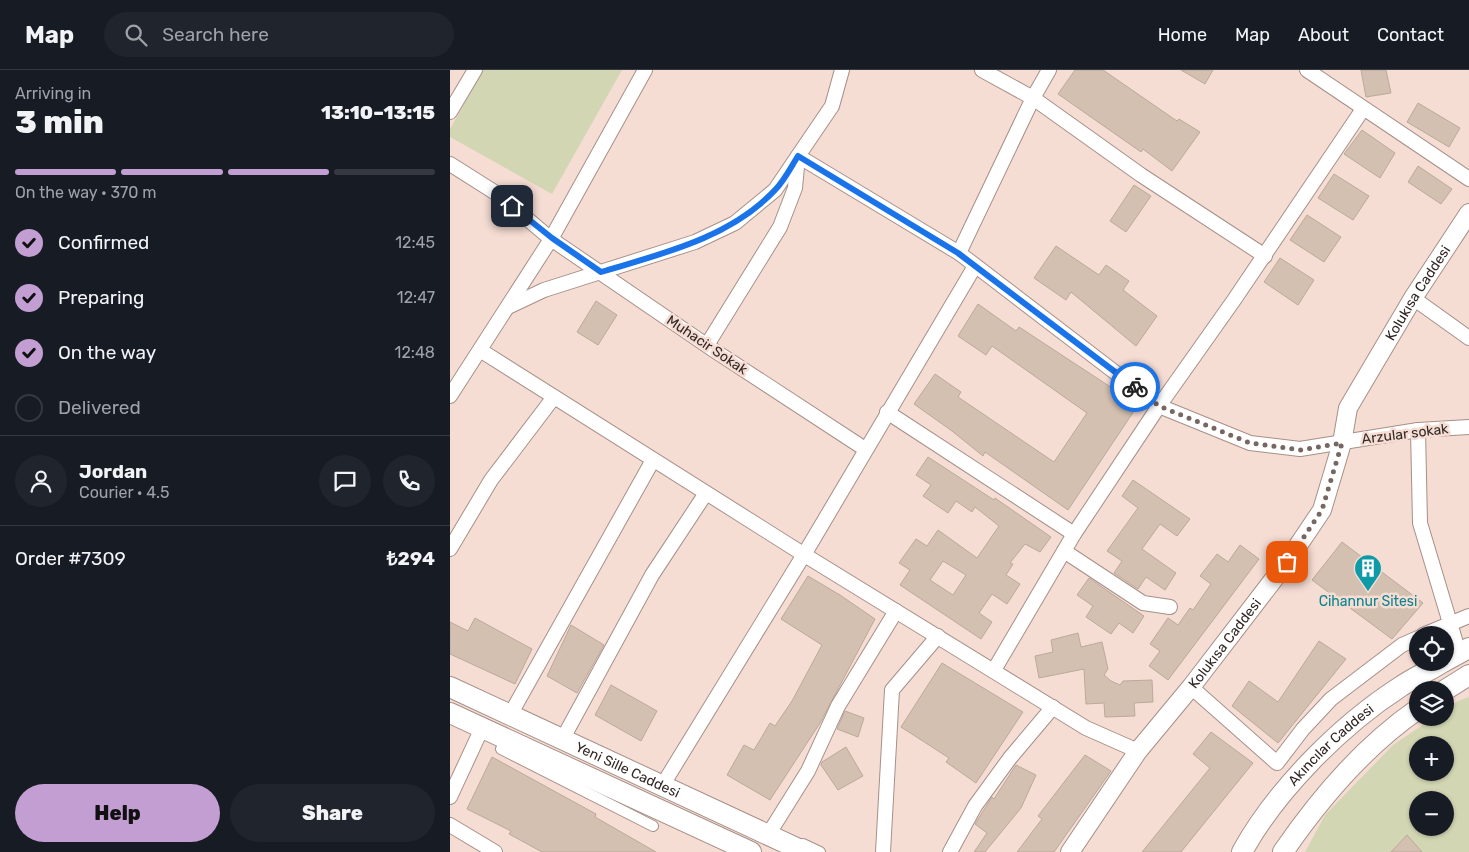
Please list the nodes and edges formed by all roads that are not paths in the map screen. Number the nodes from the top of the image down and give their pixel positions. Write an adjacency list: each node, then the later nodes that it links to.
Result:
1 (475, 70): 9 (street)
2 (645, 70): 14 (street)
3 (842, 70): 10 (street)
4 (982, 70): 7 (street)
5 (1049, 70): 7 (street)
6 (1307, 70): 8 (street)
7 (1033, 98): 15 (street); 16 (street)
8 (1363, 109): 12 (street); 16 (street)
9 (450, 112)
10 (798, 156): 15 (street, Arzular sokak); 18 (street); 22 (street)
11 (450, 164): 14 (street, Muhacir Sokak)
12 (1469, 179)
13 (1469, 212): 19 (street, Kolukısa Caddesi)
14 (552, 238): 18 (street, Muhacir Sokak); 20 (street)
15 (958, 253): 17 (street, Arzular sokak)
16 (1264, 256): 27 (street)
17 (975, 266): 27 (street, Arzular sokak); 28 (street)
18 (601, 272): 20 (street); 22 (street, Muhacir Sokak)
19 (1413, 298): 21 (street); 31 (street, Kolukısa Caddesi)
20 (508, 307): 23 (street)
21 (1469, 338)
22 (707, 346): 32 (street, Muhacir Sokak)
23 (480, 350): 24 (street); 26 (street)
24 (455, 379): 25 (street)
25 (450, 396)
26 (554, 397): 33 (street); 36 (street)
27 (1159, 406): 31 (street, Arzular sokak); 35 (street)
28 (887, 412): 32 (street); 35 (street)
29 (1469, 427): 30 (street, Arzular sokak)
30 (1418, 430): 31 (street, Arzular sokak); 42 (street)
31 (1342, 443): 53 (street, Kolukısa Caddesi)
32 (865, 449): 38 (street)
33 (654, 460): 34 (street); 56 (street)
34 (706, 493): 38 (street); 59 (street)
35 (1074, 534): 37 (street)
36 (450, 549)
37 (1064, 550): 39 (street); 47 (street)
38 (803, 554): 40 (street); 62 (street)
39 (1170, 607)
40 (896, 611): 45 (street); 67 (street)
41 (1469, 616): 42 (street)
42 (1449, 623): 43 (street); 44 (street)
43 (1442, 626)
44 (1449, 626)
45 (938, 636): 47 (street); 72 (street)
46 (1409, 642): 53 (street)
47 (994, 670): 54 (street)
48 (1427, 671): 66 (main road, Akıncılar Caddesi)
49 (1469, 675): 51 (main road)
50 (450, 676): 67 (street)
51 (1454, 684)
52 (450, 687): 56 (main road, Yeni Sille Caddesi)
53 (1191, 687): 61 (street, Kolukısa Caddesi)
54 (1053, 707): 61 (street); 73 (street)
55 (450, 713): 58 (main road, Yeni Sille Caddesi)
56 (510, 715): 59 (main road, Yeni Sille Caddesi)
57 (1409, 715): 77 (main road, Akıncılar Caddesi)
58 (482, 728): 63 (street); 69 (main road, Yeni Sille Caddesi)
59 (562, 740): 62 (main road, Yeni Sille Caddesi)
60 (501, 749): 65 (street)
61 (1138, 751): 74 (street, Kolukısa Caddesi)
62 (662, 786): 67 (main road, Yeni Sille Caddesi)
63 (450, 797)
64 (450, 825): 68 (street)
65 (653, 826)
66 (1254, 830): 75 (main road); 76 (main road, Akıncılar Caddesi)
67 (771, 831): 70 (main road, Yeni Sille Caddesi); 71 (street)
68 (495, 852)
69 (751, 852)
70 (806, 852)
71 (820, 852)
72 (883, 852)
73 (950, 852)
74 (1070, 852)
75 (1232, 852)
76 (1242, 852)
77 (1283, 852)

